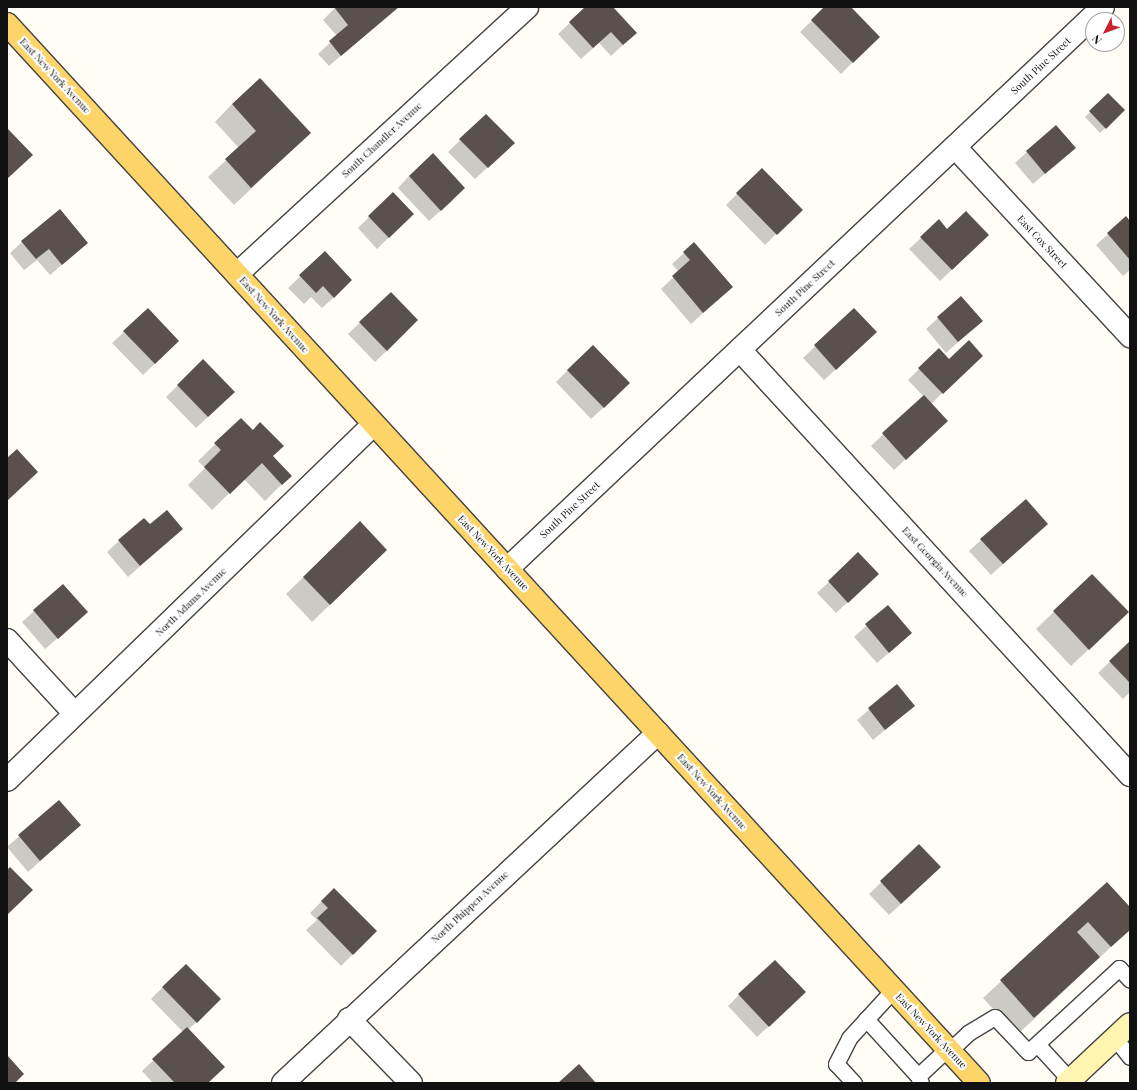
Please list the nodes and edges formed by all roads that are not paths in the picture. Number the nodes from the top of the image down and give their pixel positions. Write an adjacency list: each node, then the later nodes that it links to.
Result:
1 (527, 7): 5 (street, South Chandler Avenue)
2 (1103, 7): 4 (street, South Pine Street)
3 (7, 24): 5 (main road, East New York Avenue)
4 (955, 147): 6 (street, East Cox Street); 7 (street, South Pine Street)
5 (237, 274): 8 (main road, East New York Avenue)
6 (1130, 336)
7 (740, 350): 9 (street, South Pine Street); 13 (street, East Georgia Avenue)
8 (374, 424): 9 (main road, East New York Avenue); 11 (street, North Adams Avenue)
9 (507, 569): 12 (main road, East New York Avenue)
10 (7, 640): 11 (street)
11 (75, 714): 14 (street, North Adams Avenue)
12 (658, 733): 16 (main road, East New York Avenue); 17 (street, North Phippen Avenue)
13 (1130, 775)
14 (7, 780)
15 (1130, 980): 20 (lane)
16 (893, 990): 18 (lane); 21 (main road, East New York Avenue)
17 (349, 1019): 25 (street, North Phippen Avenue); 26 (street)
18 (866, 1019): 23 (lane); 27 (lane)
19 (1123, 1031): 22 (lane); 24 (street)
20 (1037, 1044): 21 (lane); 24 (lane)
21 (948, 1050): 23 (lane); 28 (main road, East New York Avenue)
22 (1130, 1057)
23 (919, 1079)
24 (1069, 1082)
25 (284, 1083)
26 (411, 1083)
27 (854, 1083)
28 (978, 1083)

